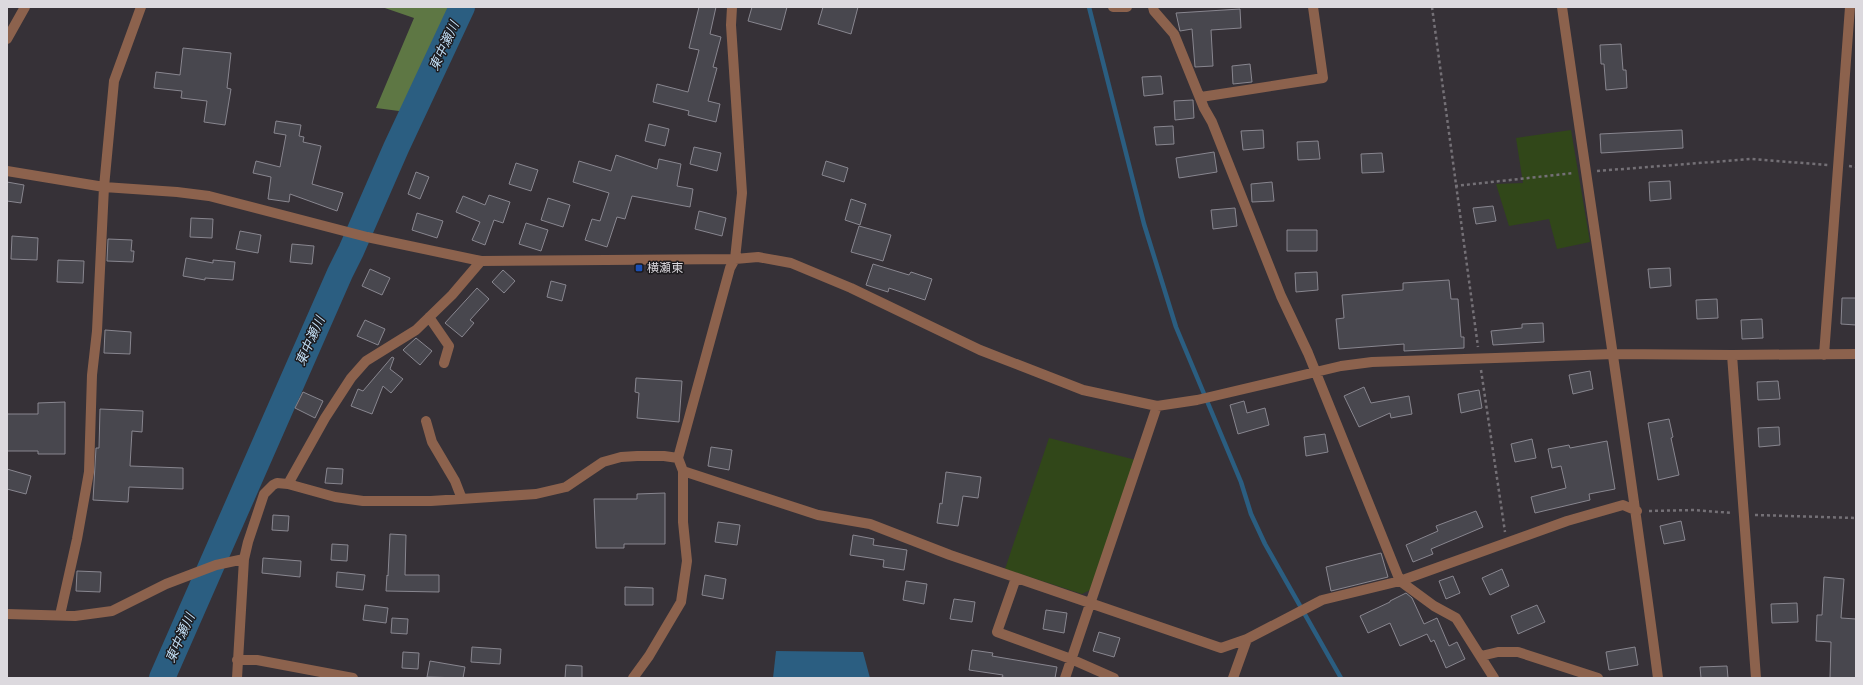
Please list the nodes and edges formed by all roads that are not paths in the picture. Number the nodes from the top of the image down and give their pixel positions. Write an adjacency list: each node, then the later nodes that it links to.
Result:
1 (25, 7): 10 (street)
2 (141, 7): 13 (street)
3 (732, 7): 14 (street)
4 (1113, 7): 5 (street)
5 (1127, 7)
6 (1153, 7): 11 (street)
7 (1313, 7): 11 (street)
8 (1562, 7): 17 (street)
9 (1850, 7): 19 (street)
10 (7, 39)
11 (1201, 97): 22 (street)
12 (7, 171): 13 (street)
13 (104, 187): 15 (street); 35 (street)
14 (734, 259): 15 (street); 23 (street); 25 (street)
15 (481, 261): 16 (street)
16 (430, 317): 21 (street); 27 (street)
17 (1614, 354): 20 (street); 22 (street); 29 (street)
18 (1856, 354): 19 (street)
19 (1824, 355): 20 (street)
20 (1732, 356): 49 (street)
21 (444, 363)
22 (1315, 373): 23 (street); 32 (street)
23 (1157, 406): 33 (street)
24 (426, 421): 28 (street)
25 (678, 458): 26 (street); 28 (street)
26 (684, 471): 31 (street); 42 (street)
27 (288, 484): 28 (street); 30 (street)
28 (462, 499)
29 (1637, 511): 32 (street); 48 (street)
30 (244, 559): 35 (street); 39 (street)
31 (1016, 578): 33 (street); 38 (street)
32 (1400, 581): 36 (street); 37 (street)
33 (1091, 602): 36 (street); 38 (street)
34 (7, 614): 35 (street)
35 (60, 615)
36 (1247, 639): 45 (street)
37 (1481, 656): 46 (street); 47 (street)
38 (1071, 659): 43 (street); 44 (street)
39 (237, 660): 40 (street); 41 (street)
40 (237, 678)
41 (353, 678)
42 (633, 678)
43 (1065, 678)
44 (1114, 678)
45 (1233, 678)
46 (1494, 678)
47 (1598, 678)
48 (1658, 678)
49 (1756, 678)

